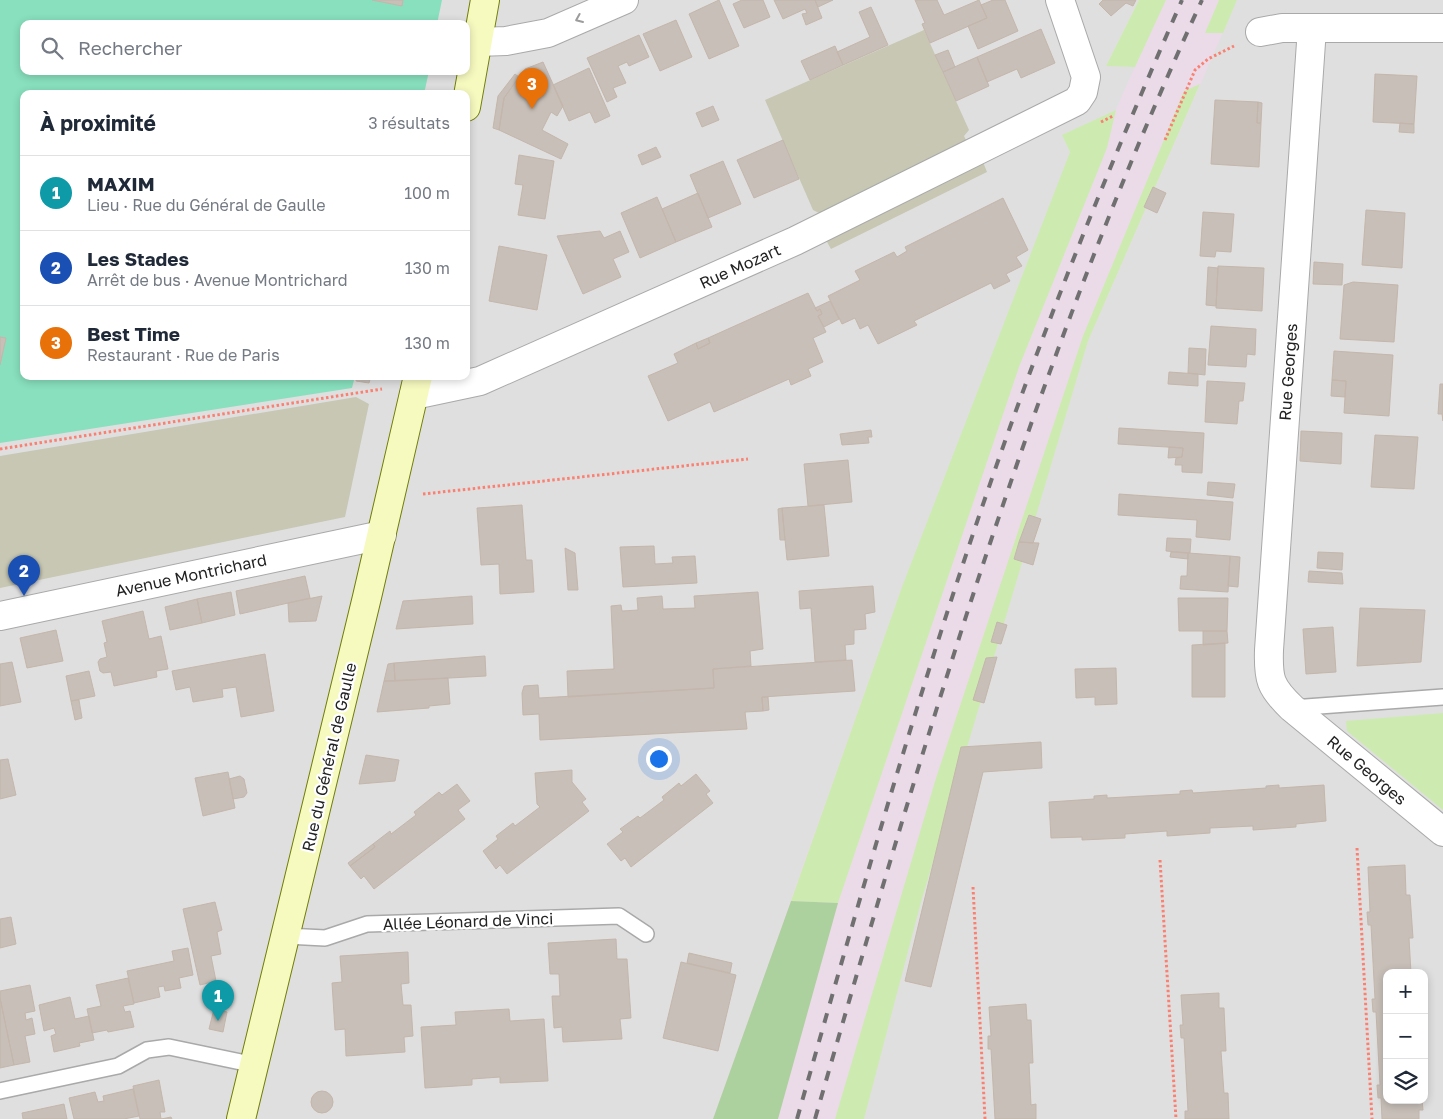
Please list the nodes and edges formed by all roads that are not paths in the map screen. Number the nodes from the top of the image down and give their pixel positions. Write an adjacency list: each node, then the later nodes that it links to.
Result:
1 (485, 0): 7 (main road)
2 (624, 0): 7 (street, one-way to 7)
3 (1060, 0): 9 (street, Rue Mozart)
4 (1312, 28): 5 (street); 6 (street); 13 (street, Rue Georges)
5 (1443, 28)
6 (1260, 32)
7 (477, 42): 8 (main road)
8 (469, 90)
9 (416, 386): 10 (main road, Rue du Général de Gaulle)
10 (382, 535): 11 (street, Avenue Montrichard); 16 (main road, Rue du Général de Gaulle)
11 (0, 616)
12 (1443, 697): 13 (lane)
13 (1292, 708): 14 (street, Rue Georges)
14 (1443, 832)
15 (646, 934): 16 (lane, Allée Léonard de Vinci)
16 (286, 936): 17 (main road, Rue du Général de Gaulle)
17 (254, 1065): 18 (lane); 19 (main road, Rue du Général de Gaulle)
18 (0, 1091)
19 (242, 1119)

